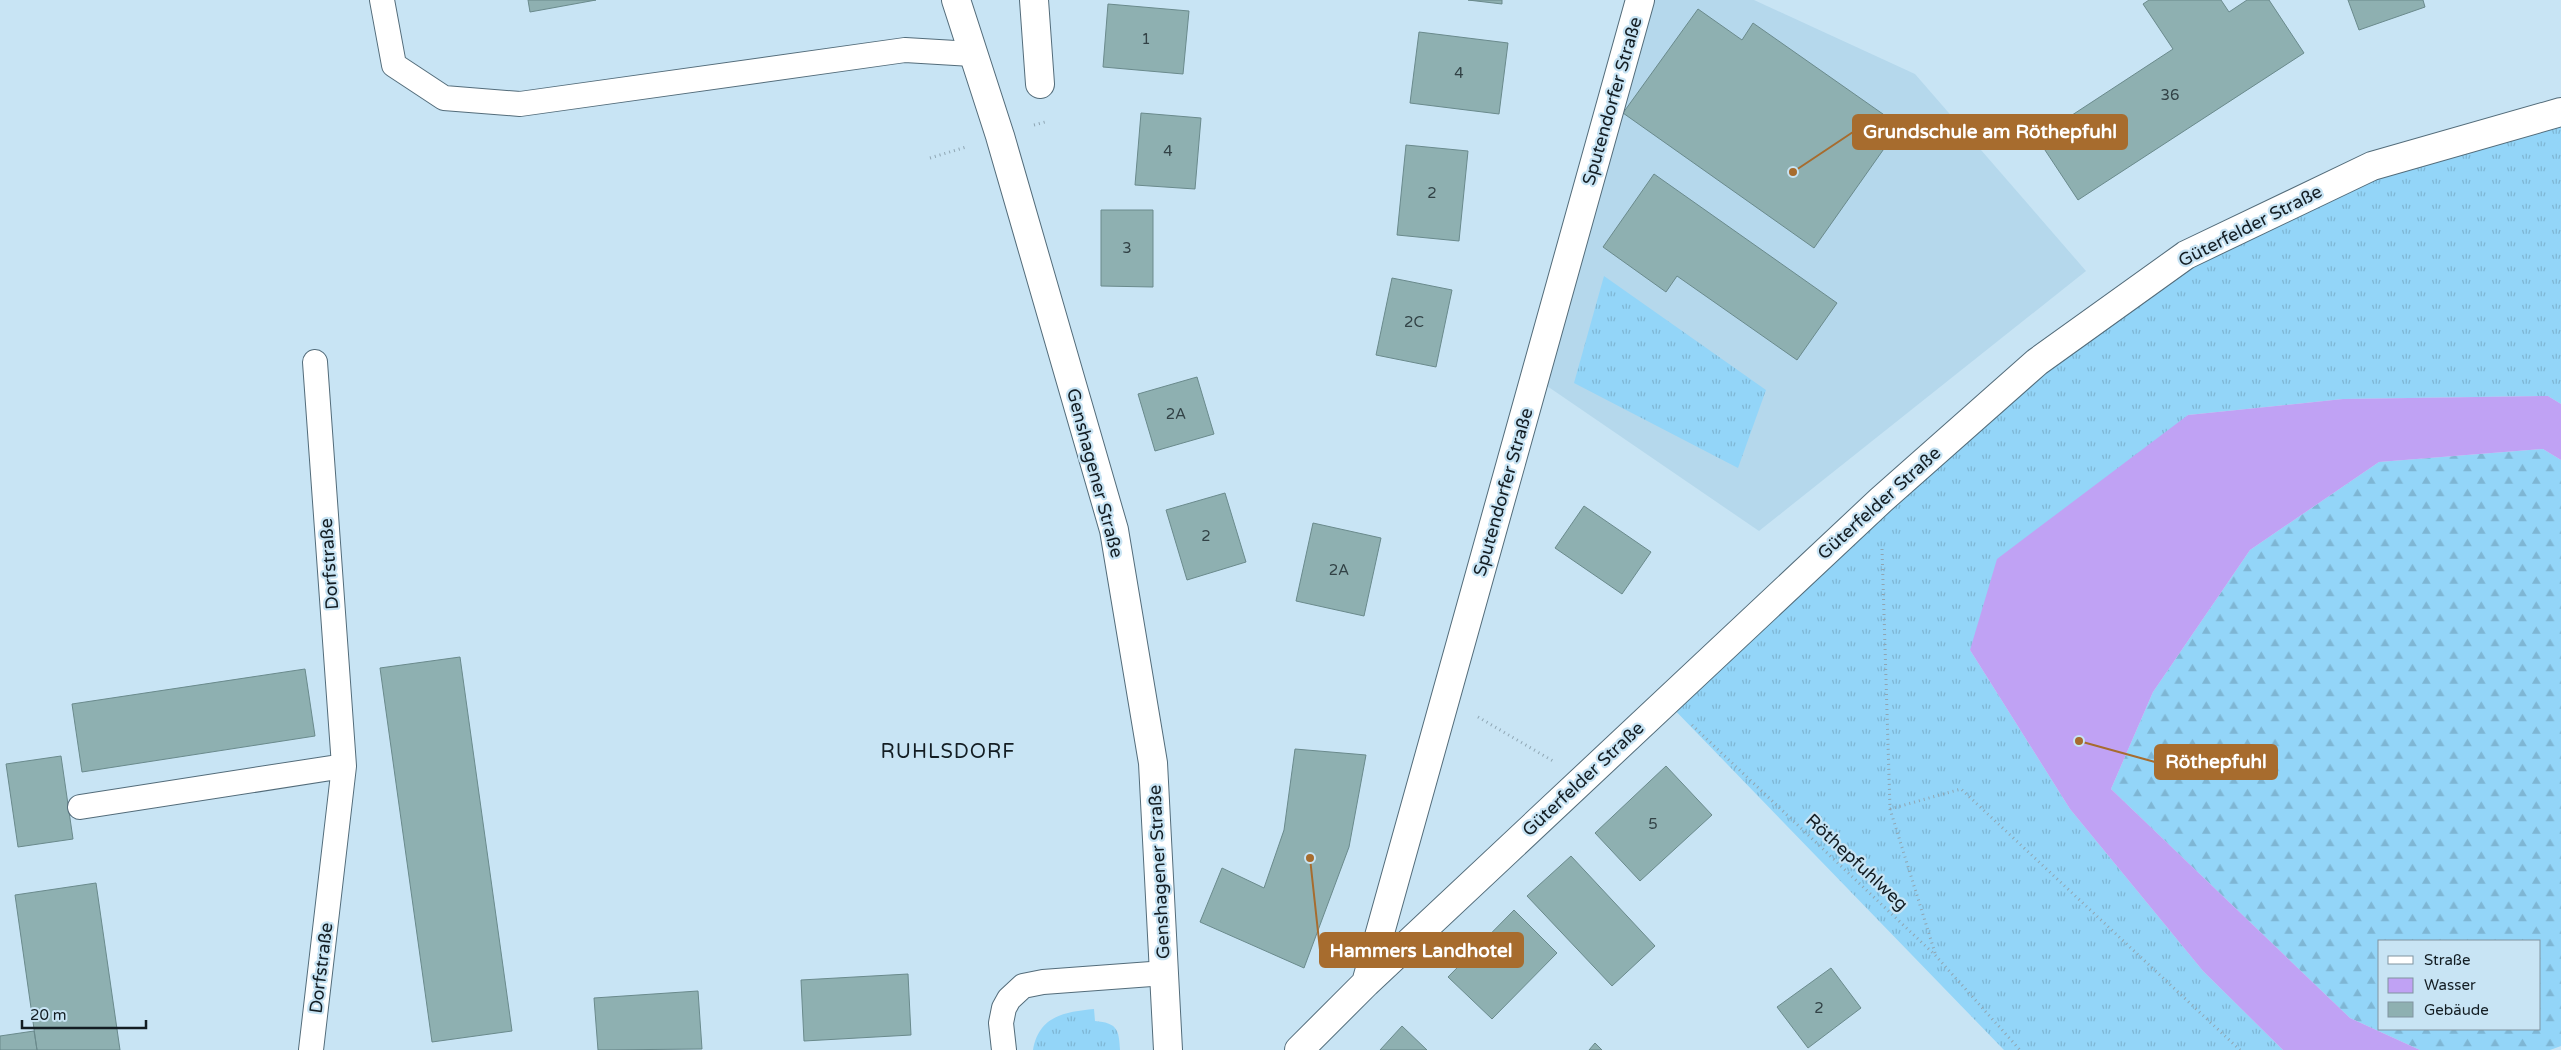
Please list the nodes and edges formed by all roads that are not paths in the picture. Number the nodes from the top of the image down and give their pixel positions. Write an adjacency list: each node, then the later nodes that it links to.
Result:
1 (382, 0): 5 (lane)
2 (956, 0): 5 (street, Genshagener Straße)
3 (1034, 0): 6 (street)
4 (1640, 0): 12 (street, Sputendorfer Straße)
5 (972, 54): 11 (street, Genshagener Straße)
6 (1040, 84)
7 (2561, 112): 12 (street, Güterfelder Straße)
8 (315, 362): 9 (lane, Dorfstraße)
9 (344, 766): 10 (lane); 13 (lane, Dorfstraße)
10 (80, 807)
11 (1165, 973): 14 (lane); 15 (street, Genshagener Straße)
12 (1366, 983): 16 (street, Güterfelder Straße)
13 (311, 1050)
14 (1004, 1050)
15 (1168, 1050)
16 (1299, 1050)

